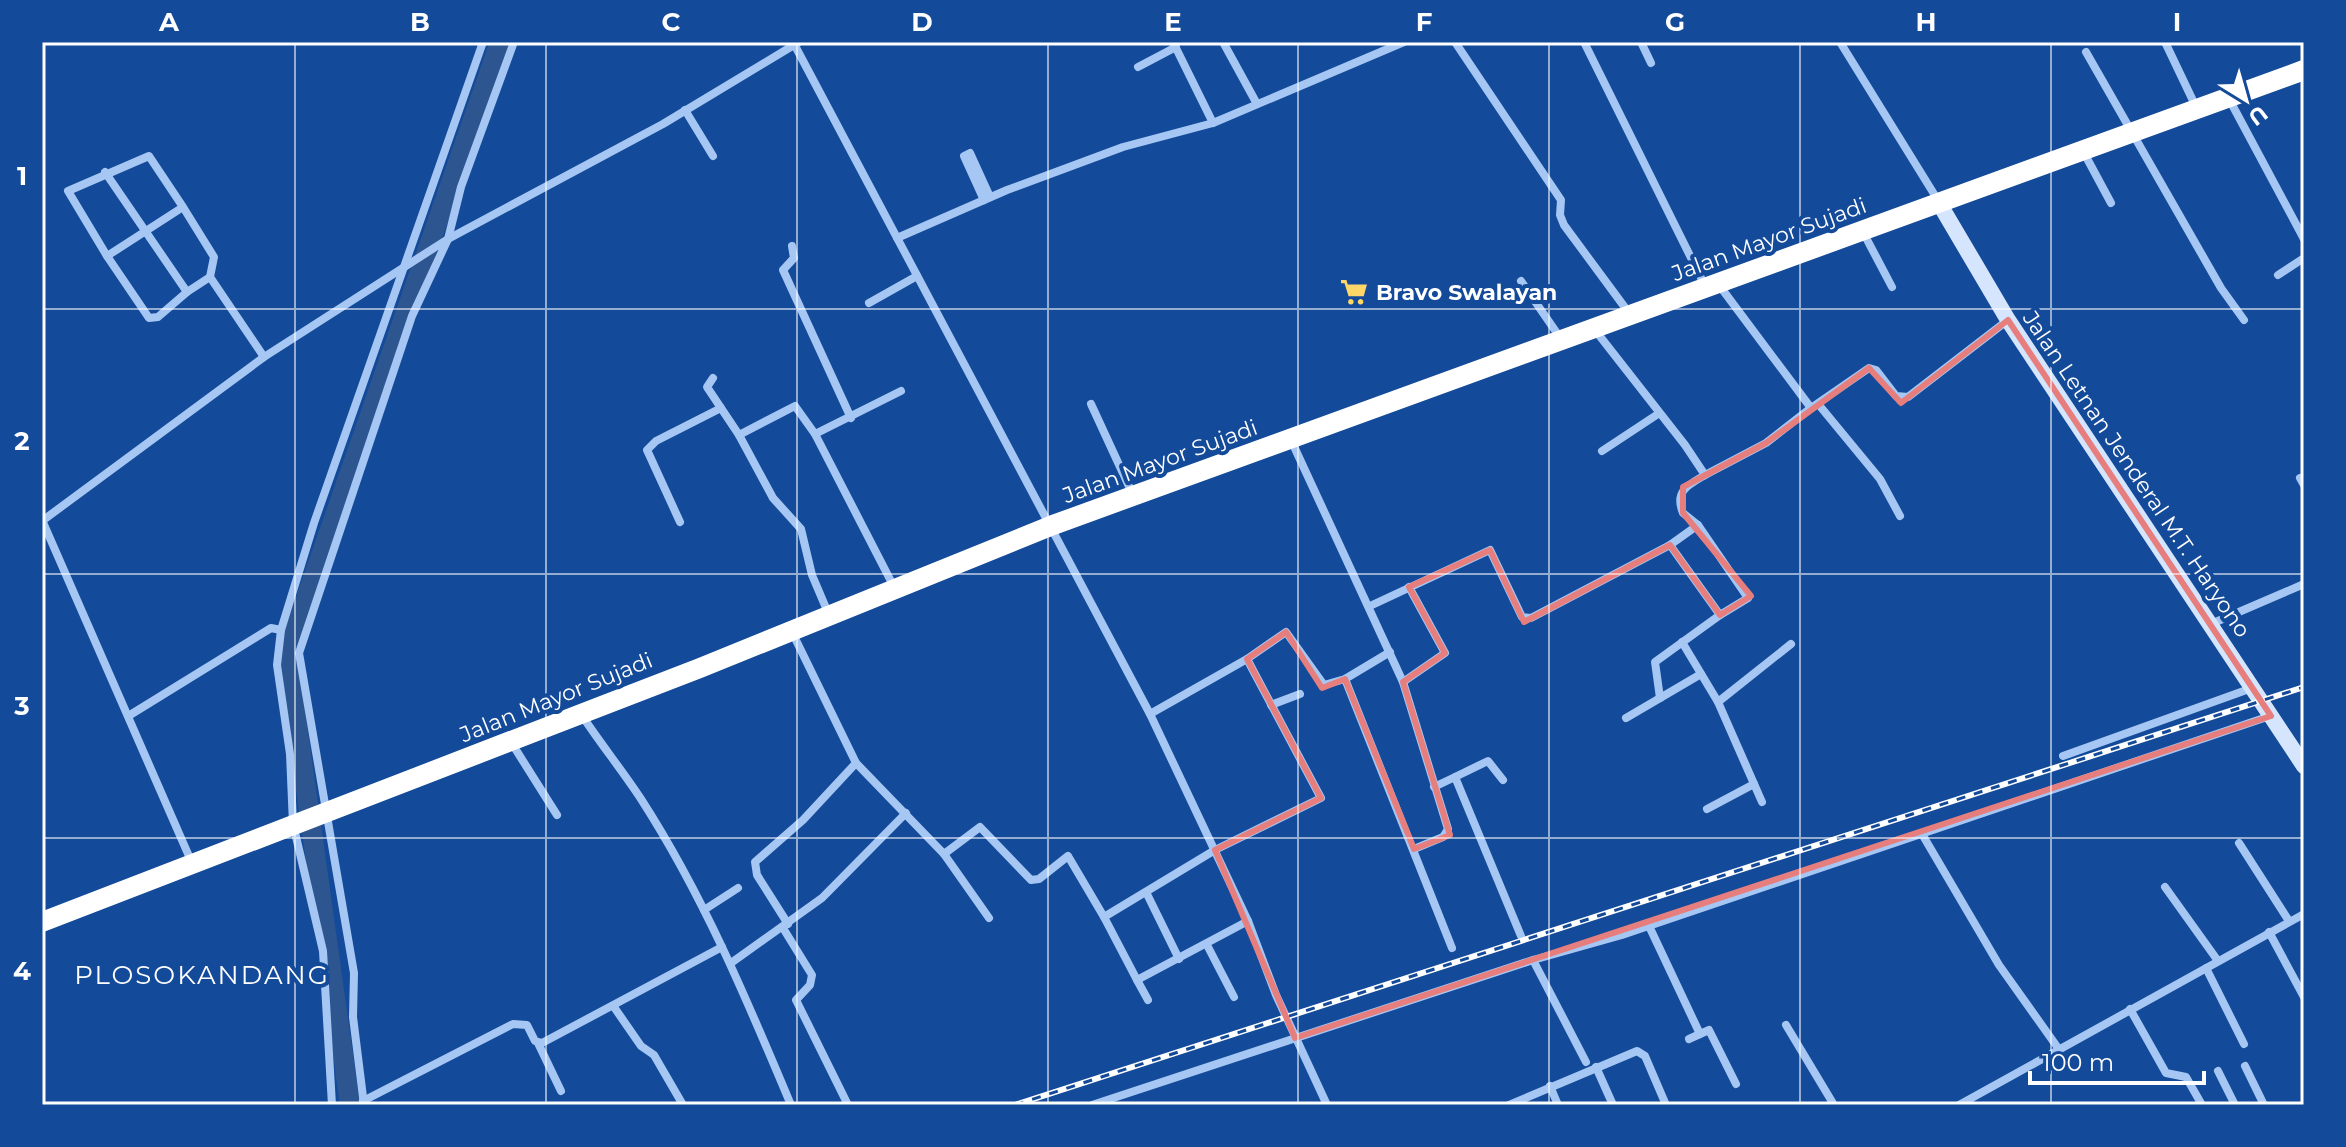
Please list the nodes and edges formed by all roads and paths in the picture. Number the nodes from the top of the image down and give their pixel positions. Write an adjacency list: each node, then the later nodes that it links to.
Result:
1 (483, 42): 37 (street)
2 (514, 42): 33 (street)
3 (1223, 42): 17 (street)
4 (1404, 42): 17 (street)
5 (1455, 42): 46 (street)
6 (1584, 42): 42 (street)
7 (1641, 42): 13 (street)
8 (1840, 42): 26 (street)
9 (2165, 42): 18 (street)
10 (796, 43): 19 (street); 31 (street)
11 (1174, 44): 14 (street); 20 (street)
12 (2086, 52): 21 (street)
13 (1651, 63)
14 (1138, 67)
15 (2304, 70): 16 (highway, Jalan Mayor Sujadi)
16 (2227, 96): 18 (highway, Jalan Mayor Sujadi); 32 (street)
17 (1257, 104): 20 (street)
18 (2197, 108): 21 (highway, Jalan Mayor Sujadi)
19 (685, 110): 23 (street); 33 (street)
20 (1213, 123): 25 (street)
21 (2134, 132): 22 (highway, Jalan Mayor Sujadi); 48 (street)
22 (2083, 150): 26 (highway, Jalan Mayor Sujadi); 27 (street)
23 (713, 156)
24 (105, 172): 28 (street); 30 (street); 35 (street)
25 (987, 198): 25 (street); 31 (street)
26 (1939, 203): 29 (highway, Jalan Mayor Sujadi); 47 (main road, Jalan Letnan Jenderal M.T. Haryono)
27 (2111, 203)
28 (183, 207): 30 (street); 40 (street)
29 (1863, 231): 42 (highway, Jalan Mayor Sujadi); 43 (street)
30 (145, 232): 35 (street); 44 (street)
31 (897, 238): 39 (street)
32 (2304, 239)
33 (445, 241): 37 (street); 107 (street)
34 (792, 246): 58 (street)
35 (107, 256): 44 (street)
36 (2304, 258): 38 (street)
37 (409, 264): 51 (street); 78 (street)
38 (2278, 275)
39 (917, 276): 45 (street); 68 (street)
40 (210, 277): 44 (street); 51 (street)
41 (1521, 281): 50 (street)
42 (1712, 286): 46 (highway, Jalan Mayor Sujadi); 55 (street)
43 (1892, 287)
44 (187, 292)
45 (869, 303)
46 (1629, 314): 49 (highway, Jalan Mayor Sujadi)
47 (2008, 320): 55 (street); 77 (main road, Jalan Letnan Jenderal M.T. Haryono)
48 (2244, 320)
49 (1593, 327): 50 (highway, Jalan Mayor Sujadi); 57 (street)
50 (1561, 339): 61 (highway, Jalan Mayor Sujadi)
51 (264, 357): 66 (street)
52 (713, 378): 56 (street)
53 (901, 391): 58 (street)
54 (1091, 404): 64 (street)
55 (1815, 406): 63 (street); 65 (street)
56 (721, 408): 60 (street); 67 (street)
57 (1658, 414): 62 (street); 63 (street)
58 (851, 418): 59 (street)
59 (815, 434): 60 (street); 73 (street)
60 (739, 435): 76 (street)
61 (1291, 439): 64 (highway, Jalan Mayor Sujadi); 74 (street)
62 (1602, 451)
63 (1705, 475): 69 (street)
64 (1133, 496): 68 (highway, Jalan Mayor Sujadi)
65 (1900, 516)
66 (42, 520): 94 (street)
67 (680, 522)
68 (1053, 525): 73 (highway, Jalan Mayor Sujadi); 93 (street)
69 (1698, 525): 70 (street); 75 (street)
70 (1670, 545): 72 (street); 75 (street)
71 (2304, 584): 77 (street)
72 (1409, 587): 74 (street); 86 (street)
73 (895, 589): 76 (highway, Jalan Mayor Sujadi)
74 (1370, 606): 82 (street)
75 (1720, 615): 80 (street)
76 (829, 616): 79 (highway, Jalan Mayor Sujadi)
77 (2211, 624): 87 (main road, Jalan Letnan Jenderal M.T. Haryono)
78 (281, 630): 94 (street); 110 (street)
79 (791, 631): 92 (highway, Jalan Mayor Sujadi); 99 (street)
80 (1682, 642): 84 (street); 89 (street)
81 (1791, 644): 90 (street)
82 (1390, 652): 85 (street); 86 (street)
83 (1247, 659): 85 (street); 91 (street); 93 (street)
84 (1701, 674): 89 (street); 90 (street)
85 (1345, 679): 113 (street)
86 (1403, 682): 104 (street)
87 (2252, 688): 95 (main road, Jalan Letnan Jenderal M.T. Haryono); 98 (street)
88 (1300, 694): 91 (street)
89 (1660, 698): 96 (street)
90 (1718, 702): 103 (street)
91 (1271, 705): 114 (street)
92 (580, 714): 97 (highway, Jalan Mayor Sujadi); 120 (street)
93 (1150, 714): 114 (street)
94 (130, 715): 116 (street)
95 (2271, 716): 100 (main road, Jalan Letnan Jenderal M.T. Haryono); 111 (street)
96 (1626, 718)
97 (511, 741): 107 (highway, Jalan Mayor Sujadi); 109 (street)
98 (2063, 756)
99 (856, 763): 108 (street); 127 (street)
100 (2304, 766)
101 (1455, 777): 102 (street); 104 (street); 130 (street)
102 (1503, 780)
103 (1754, 784): 105 (street); 106 (street)
104 (1434, 787): 113 (street)
105 (1762, 802)
106 (1707, 809)
107 (325, 810): 110 (highway, Jalan Mayor Sujadi); 160 (street)
108 (906, 813): 115 (street); 127 (street)
109 (557, 815)
110 (296, 823): 116 (highway, Jalan Mayor Sujadi); 161 (street)
111 (1922, 834): 128 (street); 151 (street)
112 (2239, 843): 125 (street)
113 (1414, 849): 133 (street)
114 (1215, 850): 119 (street); 124 (street)
115 (944, 854): 122 (street); 123 (street)
116 (192, 864): 126 (highway, Jalan Mayor Sujadi)
117 (2165, 887): 136 (street)
118 (738, 888): 120 (street)
119 (1146, 892): 122 (street); 134 (street)
120 (704, 910): 132 (street)
121 (2304, 914): 125 (street)
122 (1104, 917): 139 (street)
123 (989, 918)
124 (1248, 921): 131 (street); 147 (street)
125 (2289, 921): 129 (street)
126 (42, 922)
127 (785, 926): 137 (street); 164 (street)
128 (1649, 926): 135 (street); 146 (street)
129 (2269, 932): 136 (street); 141 (street)
130 (1521, 936)
131 (1207, 945): 134 (street); 140 (street)
132 (722, 947): 137 (street); 143 (street)
133 (1452, 948)
134 (1179, 959): 139 (street)
135 (1533, 960): 147 (street); 152 (street)
136 (2218, 961): 138 (street)
137 (731, 963): 163 (street)
138 (2206, 968): 144 (street); 150 (street)
139 (1137, 980): 142 (street)
140 (1234, 997)
141 (2304, 997)
142 (1148, 1000)
143 (614, 1007): 149 (street); 162 (street)
144 (2130, 1009): 151 (street); 173 (street)
145 (1786, 1025): 171 (street)
146 (1700, 1034): 148 (street); 156 (street)
147 (1295, 1038): 165 (street); 166 (street)
148 (1689, 1039)
149 (538, 1043): 158 (street); 160 (street)
150 (2244, 1044)
151 (2058, 1048): 159 (street)
152 (1586, 1062)
153 (2245, 1066): 175 (street)
154 (1596, 1067): 157 (street); 169 (street); 170 (street)
155 (2218, 1071): 174 (street)
156 (1736, 1084)
157 (1550, 1086): 167 (street); 168 (street)
158 (561, 1091)
159 (1978, 1101): 172 (street)
160 (363, 1103)
161 (332, 1105)
162 (683, 1105)
163 (791, 1105)
164 (848, 1105)
165 (1092, 1105)
166 (1327, 1105)
167 (1509, 1105)
168 (1558, 1105)
169 (1613, 1105)
170 (1666, 1105)
171 (1834, 1105)
172 (1959, 1105)
173 (2202, 1105)
174 (2235, 1105)
175 (2264, 1105)

